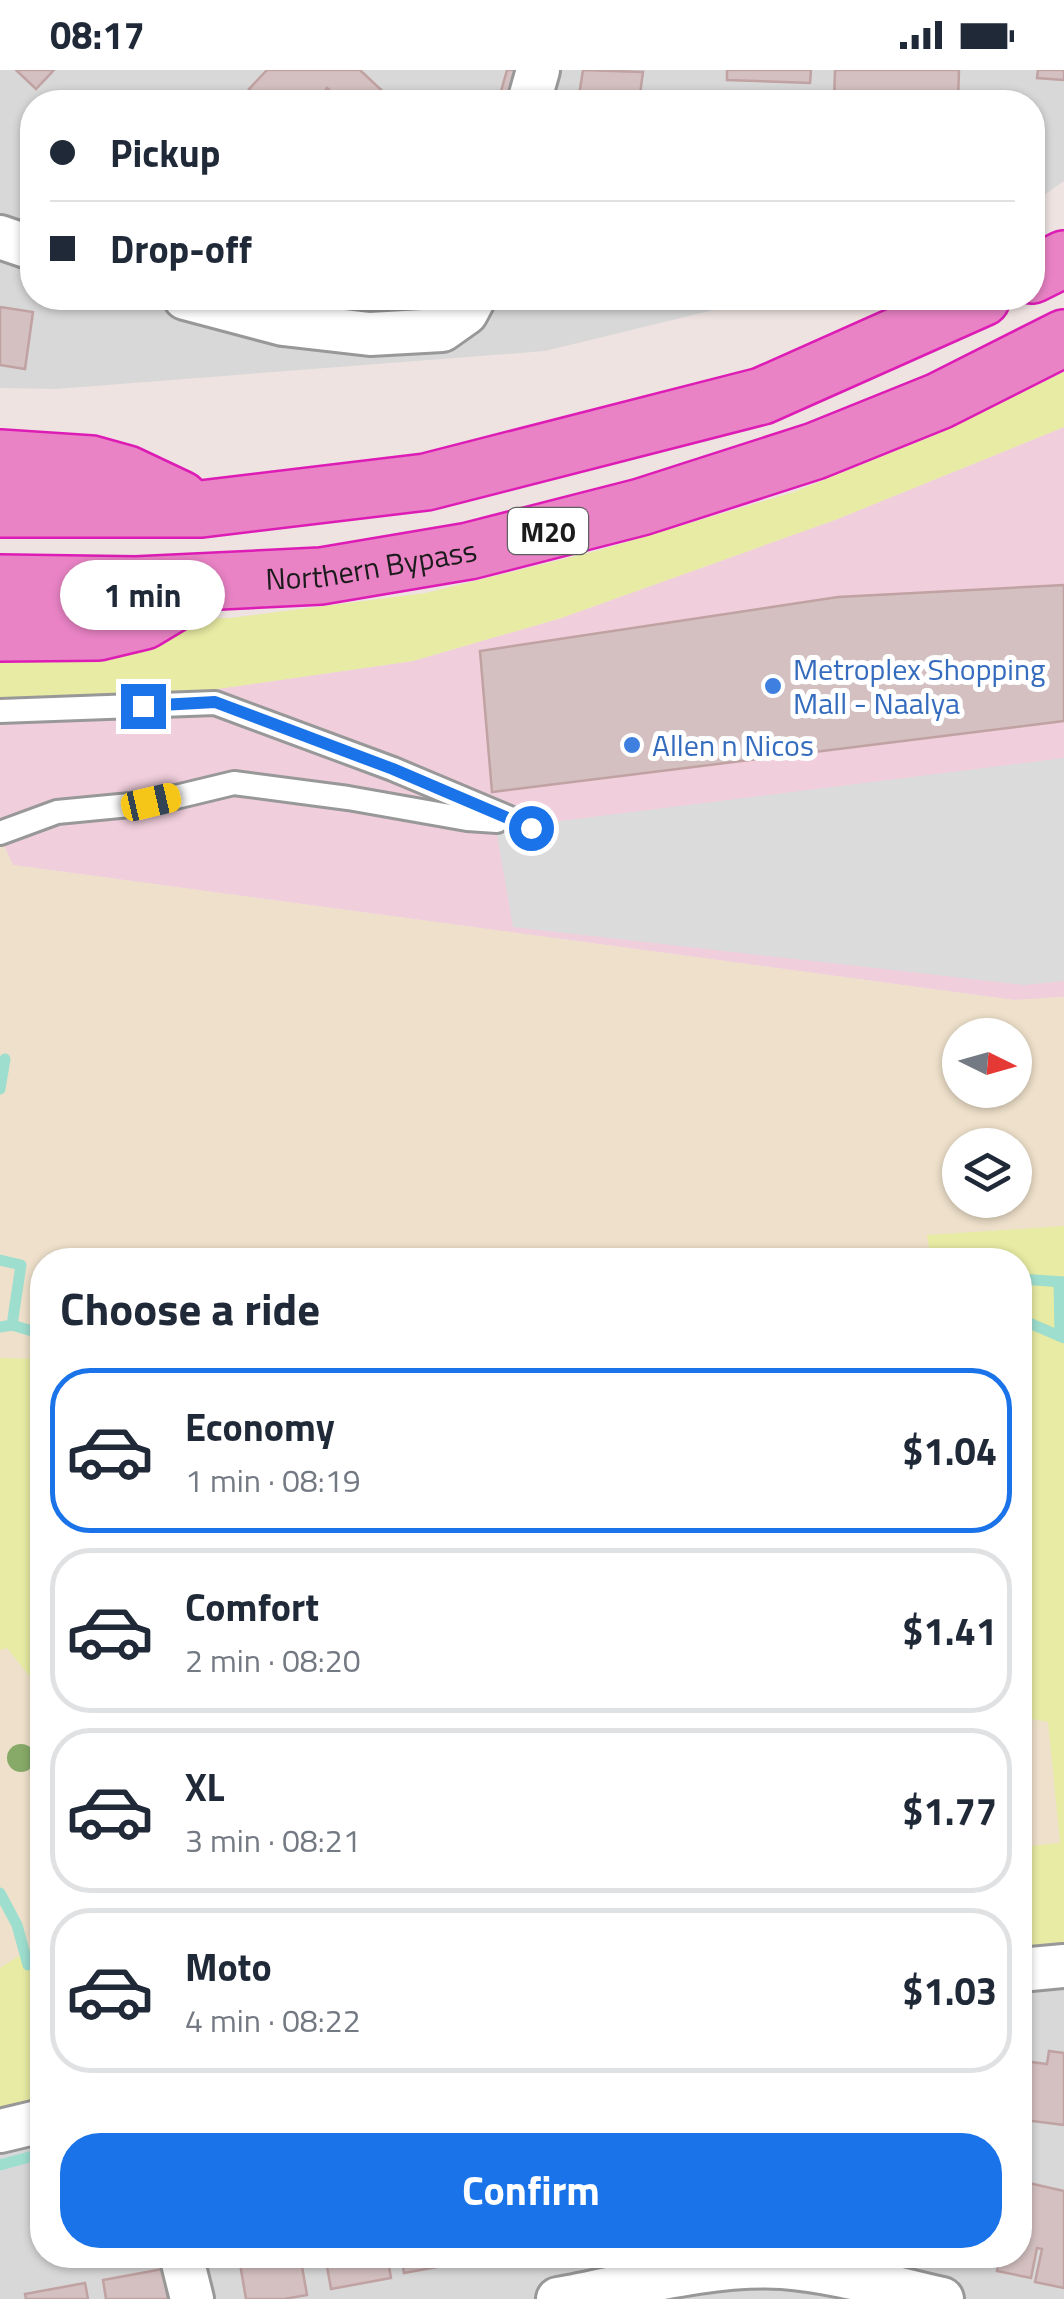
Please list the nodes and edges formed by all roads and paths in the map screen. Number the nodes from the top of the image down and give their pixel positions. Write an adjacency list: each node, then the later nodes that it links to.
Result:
1 (230, 310): 2 (street)
2 (467, 310)
3 (955, 310): 7 (highway)
4 (1064, 338): 8 (highway, Northern Bypass / M20)
5 (0, 458): 7 (highway)
6 (0, 509): 7 (highway)
7 (201, 509)
8 (210, 582): 9 (highway, Northern Bypass / M20); 10 (highway)
9 (0, 584)
10 (0, 633)
11 (0, 711): 12 (lane)
12 (0, 833)
13 (1064, 1966): 14 (street)
14 (1032, 1969)
15 (30, 2125): 16 (street)
16 (0, 2131)
17 (185, 2268): 20 (street)
18 (724, 2268): 21 (street)
19 (787, 2268): 22 (street)
20 (192, 2299)
21 (558, 2299)
22 (942, 2299)

